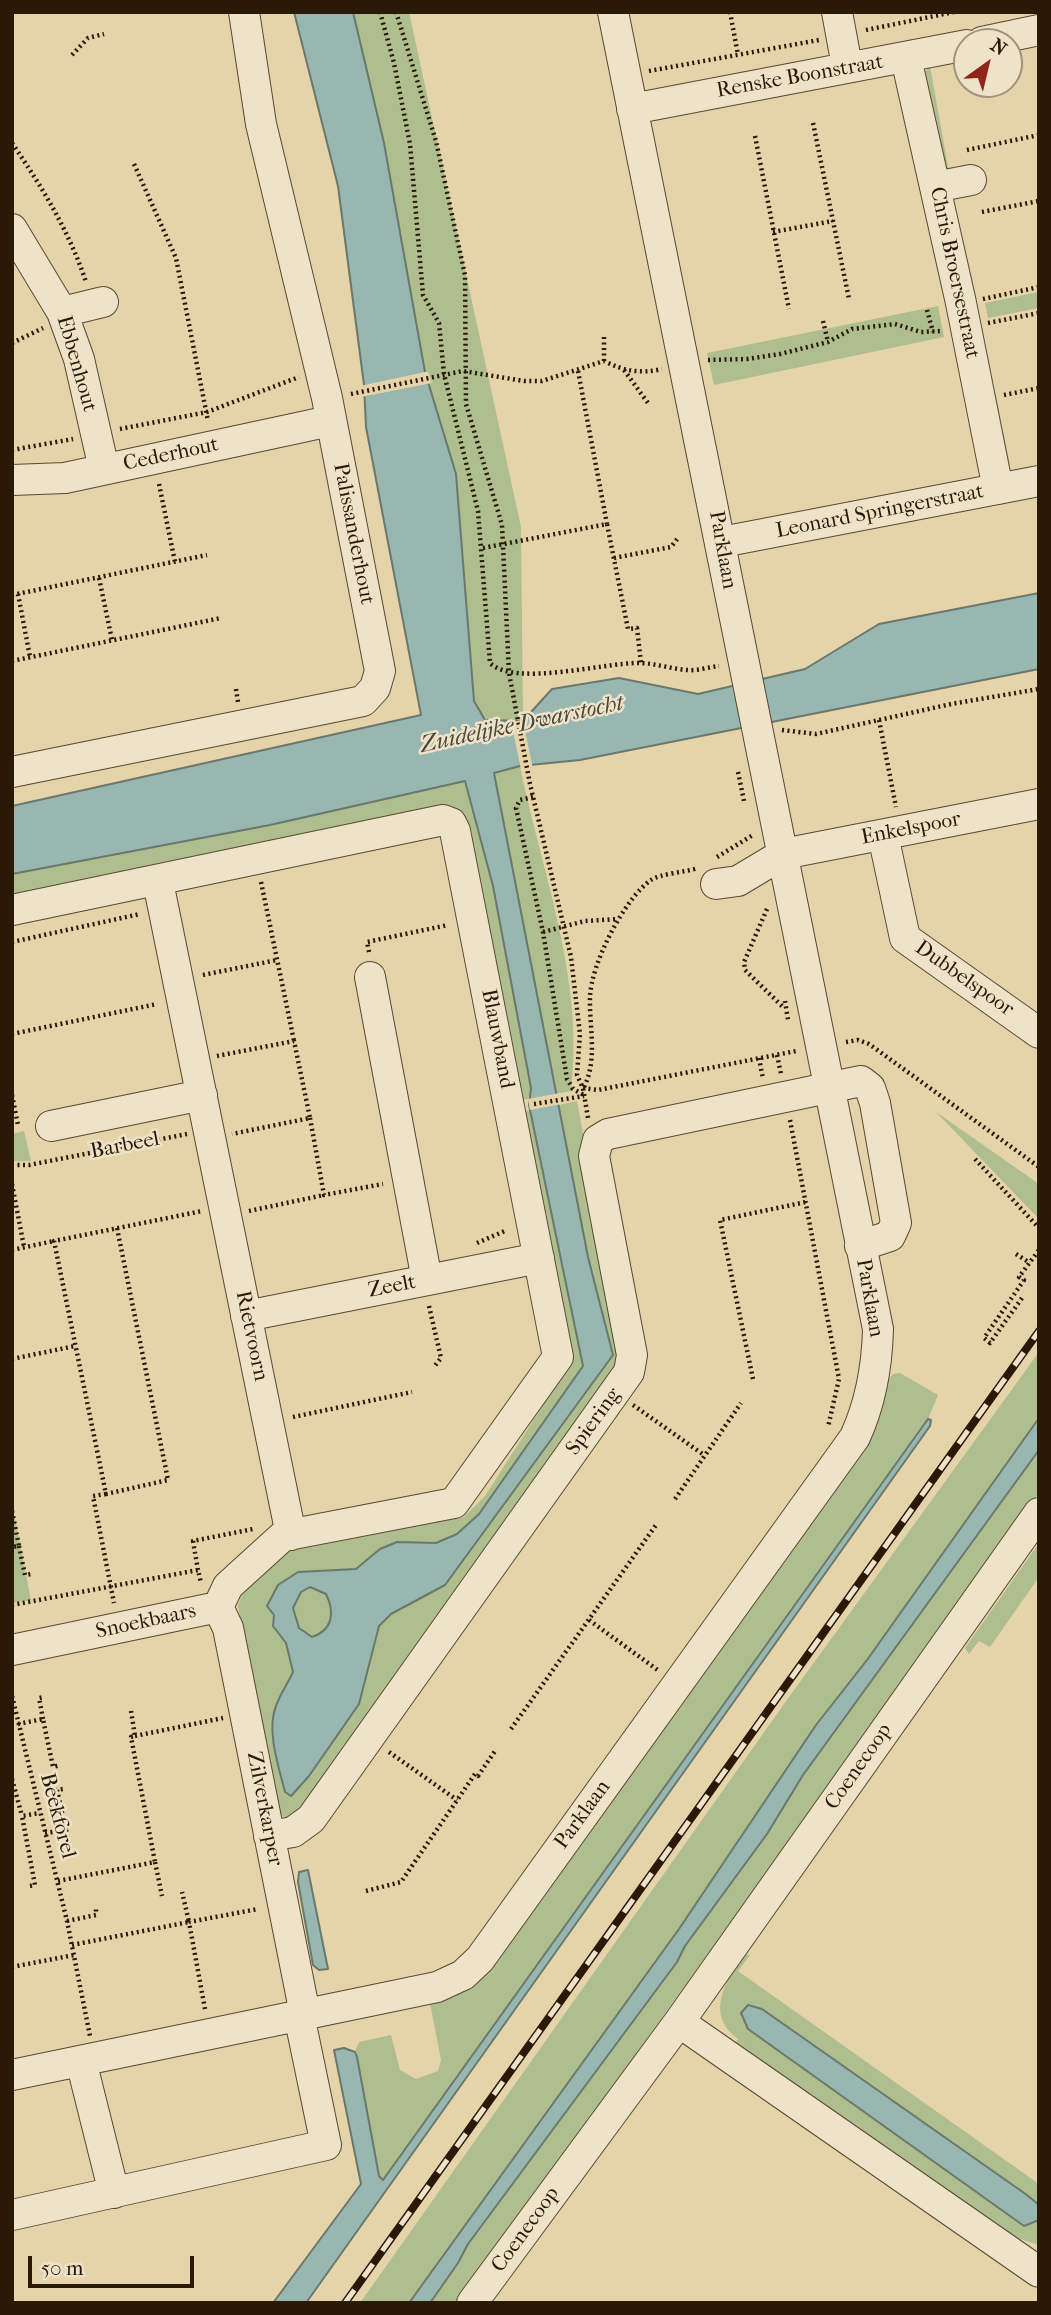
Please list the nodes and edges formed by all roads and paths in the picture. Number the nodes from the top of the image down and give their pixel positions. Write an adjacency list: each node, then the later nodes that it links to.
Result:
1 (244, 12): 41 (street, Palissanderhout)
2 (380, 12): 45 (path)
3 (396, 12): 43 (path)
4 (613, 12): 12 (street, Parklaan)
5 (730, 12): 12 (path)
6 (837, 12): 11 (street)
7 (104, 34): 9 (path)
8 (953, 48): 10 (street, Renske Boonstraat)
9 (72, 55)
10 (906, 58): 11 (street, Renske Boonstraat); 20 (street, Chris Broersestraat)
11 (847, 66): 13 (street, Renske Boonstraat)
12 (626, 76): 13 (street, Parklaan)
13 (632, 109): 40 (street, Parklaan)
14 (813, 123): 23 (path)
15 (1039, 135): 17 (path)
16 (755, 136): 25 (path)
17 (967, 150)
18 (134, 164): 50 (path)
19 (971, 180): 20 (street)
20 (935, 187): 33 (street, Chris Broersestraat)
21 (1039, 201): 22 (path)
22 (982, 212)
23 (833, 221): 25 (path); 27 (path)
24 (12, 229): 32 (street, Ebbenhout)
25 (773, 232): 29 (path)
26 (1039, 287): 33 (path)
27 (849, 299)
28 (103, 302): 32 (street)
29 (789, 309)
30 (927, 310): 35 (path)
31 (1039, 313): 33 (path)
32 (63, 315): 38 (path); 52 (street, Ebbenhout)
33 (977, 316): 35 (path); 59 (street, Chris Broersestraat)
34 (823, 321): 37 (path)
35 (933, 332): 37 (path)
36 (604, 337): 39 (path)
37 (828, 342): 40 (path)
38 (12, 343)
39 (604, 361): 42 (path); 44 (path)
40 (685, 365): 42 (path); 62 (street, Parklaan)
41 (320, 368): 50 (path); 51 (street, Palissanderhout)
42 (624, 369): 49 (path)
43 (463, 371): 44 (path); 45 (path); 63 (path)
44 (578, 371): 60 (path)
45 (444, 374): 47 (path); 64 (path)
46 (1039, 388): 48 (path)
47 (359, 392)
48 (1000, 396)
49 (648, 403)
50 (207, 412): 52 (path); 53 (path)
51 (330, 421): 53 (street, Cederhout); 80 (street, Palissanderhout)
52 (96, 435): 54 (path); 56 (street, Ebbenhout)
53 (213, 446): 55 (street, Cederhout)
54 (12, 450)
55 (153, 458): 56 (street, Cederhout); 67 (path)
56 (104, 469): 57 (street, Cederhout)
57 (12, 480)
58 (1039, 481): 59 (street, Leonard Springerstraat)
59 (998, 489): 62 (street, Leonard Springerstraat)
60 (607, 524): 63 (path); 66 (path)
61 (678, 538): 66 (path)
62 (722, 542): 75 (street, Parklaan)
63 (503, 546): 64 (path); 76 (path)
64 (483, 548): 76 (path)
65 (207, 555): 67 (path)
66 (614, 558): 74 (path)
67 (176, 562): 68 (path)
68 (99, 578): 69 (path); 71 (path)
69 (15, 595): 72 (path)
70 (221, 618): 71 (path)
71 (112, 640): 72 (path)
72 (30, 657): 73 (path)
73 (12, 661)
74 (641, 663): 75 (path); 76 (path)
75 (745, 664): 79 (street, Parklaan)
76 (509, 673): 81 (path)
77 (1039, 690): 78 (path)
78 (879, 720): 79 (path); 83 (path)
79 (759, 731): 85 (street, Parklaan)
80 (12, 772)
81 (533, 797): 93 (path); 94 (path)
82 (1039, 804): 83 (street, Enkelspoor)
83 (892, 833): 85 (street, Enkelspoor); 100 (street, Dubbelspoor)
84 (753, 835): 91 (path)
85 (783, 854): 88 (street); 103 (street, Parklaan)
86 (256, 861): 87 (street, Blauwband); 92 (street, Blauwband); 96 (path)
87 (146, 884): 90 (street, Blauwband); 95 (path); 98 (street, Rietvoorn)
88 (716, 884)
89 (767, 909): 99 (path)
90 (12, 910)
91 (618, 919): 93 (path); 107 (path)
92 (473, 920): 97 (path); 132 (street, Blauwband)
93 (564, 927): 94 (path); 107 (path)
94 (543, 932): 111 (path)
95 (12, 942)
96 (277, 960): 98 (path); 102 (path)
97 (370, 977): 119 (street)
98 (180, 990): 101 (path); 105 (street, Rietvoorn)
99 (784, 1008)
100 (1039, 1033)
101 (12, 1034)
102 (294, 1041): 105 (path); 112 (path)
103 (821, 1046): 104 (path); 106 (street, Parklaan); 118 (path)
104 (777, 1055): 107 (path); 110 (path)
105 (195, 1060): 109 (street, Rietvoorn)
106 (828, 1087): 110 (street, Spiering); 127 (street, Parklaan); 127 (street, Parklaan)
107 (583, 1088)
108 (12, 1095): 113 (path)
109 (202, 1095): 114 (street, Barbeel); 115 (street, Rietvoorn)
110 (785, 1097): 122 (path); 142 (street, Spiering)
111 (529, 1105)
112 (310, 1118): 115 (path); 121 (path)
113 (18, 1125)
114 (51, 1126)
115 (210, 1134): 117 (path, Barbeel); 123 (street, Rietvoorn)
116 (975, 1159): 125 (path)
117 (12, 1165)
118 (1039, 1167)
119 (409, 1179): 121 (path); 134 (street)
120 (12, 1184): 128 (path)
121 (324, 1195): 123 (path)
122 (806, 1202): 140 (path); 145 (path)
123 (224, 1212): 124 (path); 136 (street, Rietvoorn)
124 (117, 1228): 126 (path); 147 (path)
125 (1039, 1228)
126 (54, 1241): 128 (path); 137 (path)
127 (860, 1246): 163 (street, Parklaan)
128 (24, 1247): 129 (path)
129 (12, 1250)
130 (1016, 1254): 133 (path)
131 (1038, 1254): 133 (path)
132 (539, 1258): 134 (street, Zeelt); 152 (street, Blauwband)
133 (1030, 1263): 135 (path)
134 (425, 1281): 136 (street, Zeelt); 139 (path)
135 (1022, 1298)
136 (246, 1316): 144 (street, Rietvoorn)
137 (75, 1346): 138 (path); 147 (path)
138 (12, 1359)
139 (434, 1367)
140 (753, 1379)
141 (412, 1392): 144 (path)
142 (615, 1393): 146 (path); 174 (street, Spiering)
143 (741, 1402): 146 (path)
144 (268, 1422): 152 (street, Rietvoorn)
145 (825, 1435)
146 (704, 1455): 148 (path)
147 (106, 1494): 157 (path)
148 (675, 1499)
149 (12, 1511): 153 (path)
150 (1039, 1513): 200 (street, Coenecoop)
151 (656, 1525): 160 (path)
152 (290, 1528): 155 (path); 159 (street, Snoekbaars)
153 (19, 1546): 154 (path); 156 (path)
154 (12, 1547)
155 (198, 1570): 157 (path); 159 (path)
156 (31, 1574)
157 (111, 1586): 158 (path); 161 (path)
158 (12, 1605)
159 (212, 1608): 161 (street, Snoekbaars); 167 (street, Zilverkarper)
160 (589, 1620): 163 (path); 170 (path)
161 (119, 1628): 162 (street, Snoekbaars)
162 (12, 1650)
163 (677, 1684): 199 (street, Parklaan)
164 (12, 1696): 169 (path, Beekforel)
165 (44, 1697): 168 (path)
166 (131, 1711): 173 (path)
167 (245, 1714): 173 (path); 184 (street, Zilverkarper)
168 (43, 1719): 169 (path); 176 (path)
169 (18, 1724): 171 (path, Beekforel)
170 (511, 1729)
171 (19, 1731): 172 (path); 180 (path, Beekforel)
172 (12, 1732)
173 (135, 1736): 186 (path)
174 (368, 1738): 179 (path); 184 (street, Spiering)
175 (495, 1751): 179 (path)
176 (60, 1765)
177 (12, 1779): 181 (path)
178 (63, 1789): 182 (path)
179 (457, 1800): 189 (path)
180 (40, 1813): 181 (path); 183 (path, Beekforel)
181 (22, 1816): 188 (path)
182 (66, 1829): 183 (path); 185 (path)
183 (45, 1833): 187 (path, Beekforel)
184 (269, 1836): 192 (street, Zilverkarper)
185 (75, 1850)
186 (155, 1862): 187 (path); 191 (path)
187 (58, 1881): 194 (path, Beekforel)
188 (30, 1886)
189 (366, 1891)
190 (182, 1892): 195 (path)
191 (162, 1896)
192 (283, 1904): 195 (path); 199 (street, Zilverkarper)
193 (96, 1909): 194 (path)
194 (67, 1921): 196 (path, Beekforel)
195 (189, 1922): 196 (path); 201 (path)
196 (72, 1945): 197 (path, Beekforel)
197 (74, 1955): 198 (path); 202 (path, Beekforel)
198 (12, 1967)
199 (302, 2015): 201 (street, Parklaan); 204 (street, Zilverkarper)
200 (679, 2022): 206 (street); 207 (street, Coenecoop)
201 (210, 2034): 202 (street, Parklaan)
202 (88, 2059): 203 (street, Parklaan); 204 (street)
203 (12, 2074)
204 (114, 2193): 205 (street)
205 (12, 2215)
206 (1039, 2272)
207 (472, 2303)

